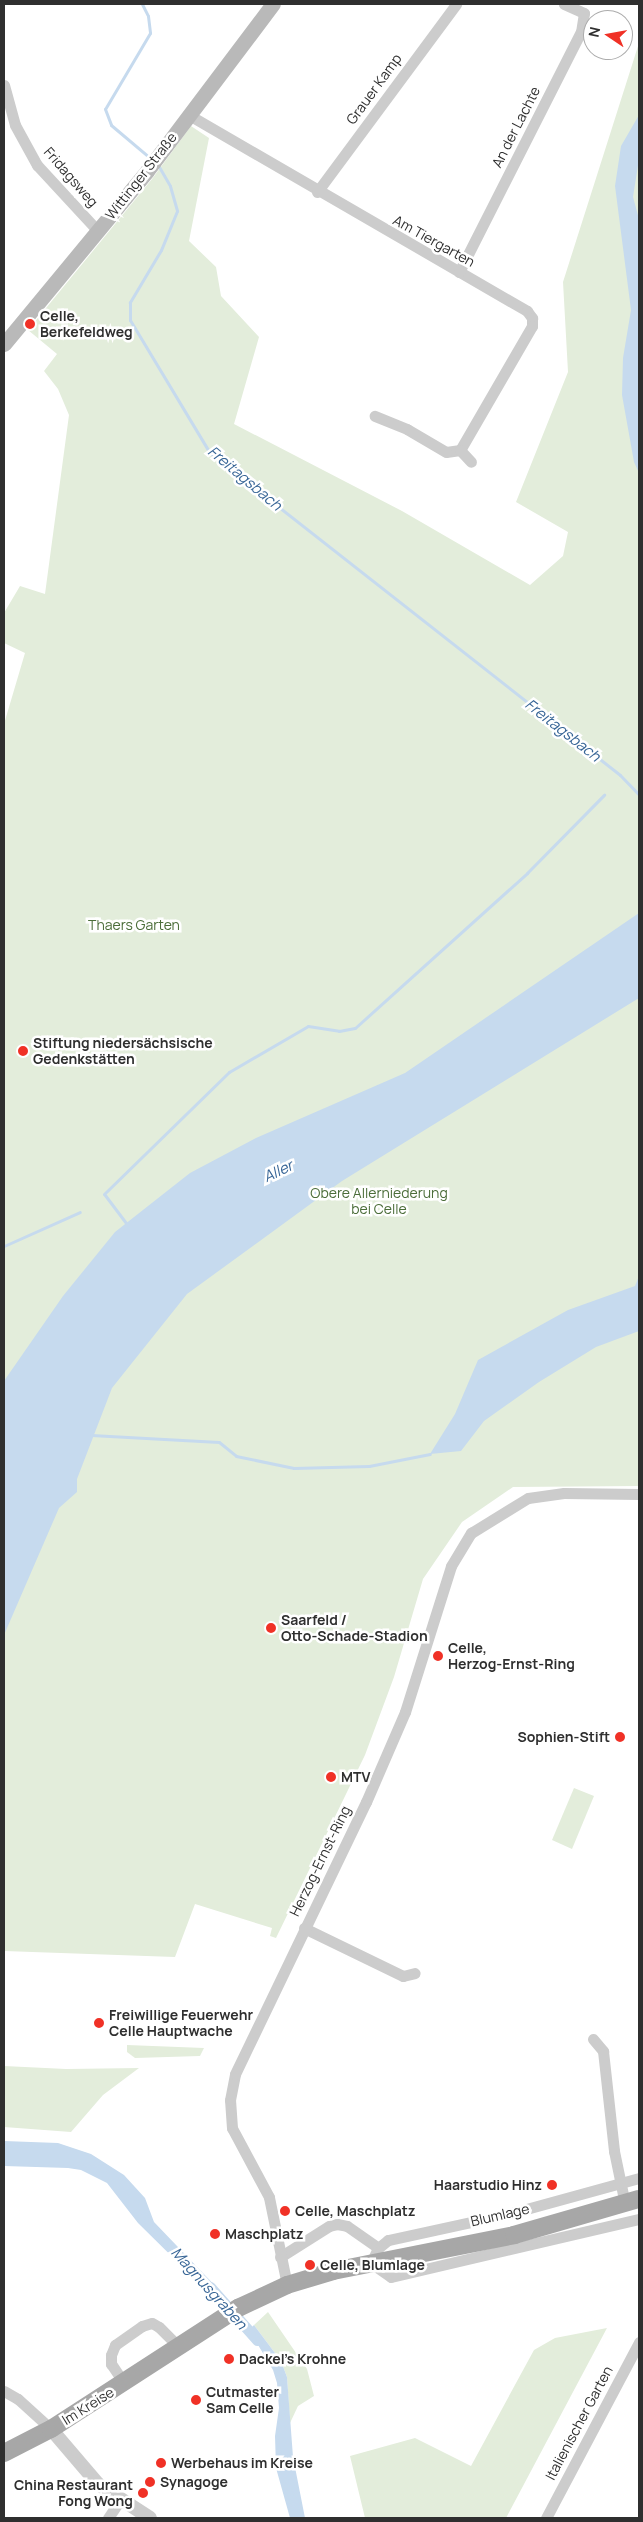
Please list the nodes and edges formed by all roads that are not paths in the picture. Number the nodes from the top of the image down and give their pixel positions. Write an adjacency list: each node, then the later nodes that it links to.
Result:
1 (273, 4): 5 (main road, Wittinger Straße)
2 (456, 4): 6 (street, Grauer Kamp)
3 (564, 4): 8 (street, An der Lachte)
4 (4, 85): 7 (street, Fridagsweg)
5 (189, 115): 6 (street, Am Tiergarten); 7 (main road, Wittinger Straße)
6 (316, 192): 8 (street, Am Tiergarten)
7 (98, 231): 9 (main road, Wittinger Straße)
8 (459, 272): 11 (street, Am Tiergarten)
9 (4, 344)
10 (375, 416): 11 (street)
11 (460, 450): 12 (street)
12 (471, 462)
13 (639, 1494): 14 (street, Herzog-Ernst-Ring)
14 (304, 1928): 15 (street); 23 (street, Herzog-Ernst-Ring)
15 (415, 1972)
16 (593, 2039): 18 (street)
17 (639, 2178): 18 (street, Blumlage)
18 (620, 2183): 19 (street); 22 (street, Blumlage)
19 (632, 2201): 21 (main road, Blumlage)
20 (639, 2219): 21 (street, Blumlage)
21 (470, 2251): 22 (main road, Blumlage)
22 (374, 2256): 23 (street); 24 (main road, Blumlage)
23 (280, 2257): 24 (street, Herzog-Ernst-Ring)
24 (287, 2285): 26 (main road, Im Kreise)
25 (639, 2342): 34 (street, Italienischer Garten)
26 (179, 2347): 27 (main road, Im Kreise); 27 (street, Im Kreise)
27 (124, 2384): 29 (main road, Im Kreise)
28 (4, 2392): 29 (street)
29 (51, 2429): 30 (main road, Im Kreise); 31 (street)
30 (4, 2453)
31 (120, 2500): 32 (street); 33 (street)
32 (108, 2518)
33 (150, 2518)
34 (546, 2518)

